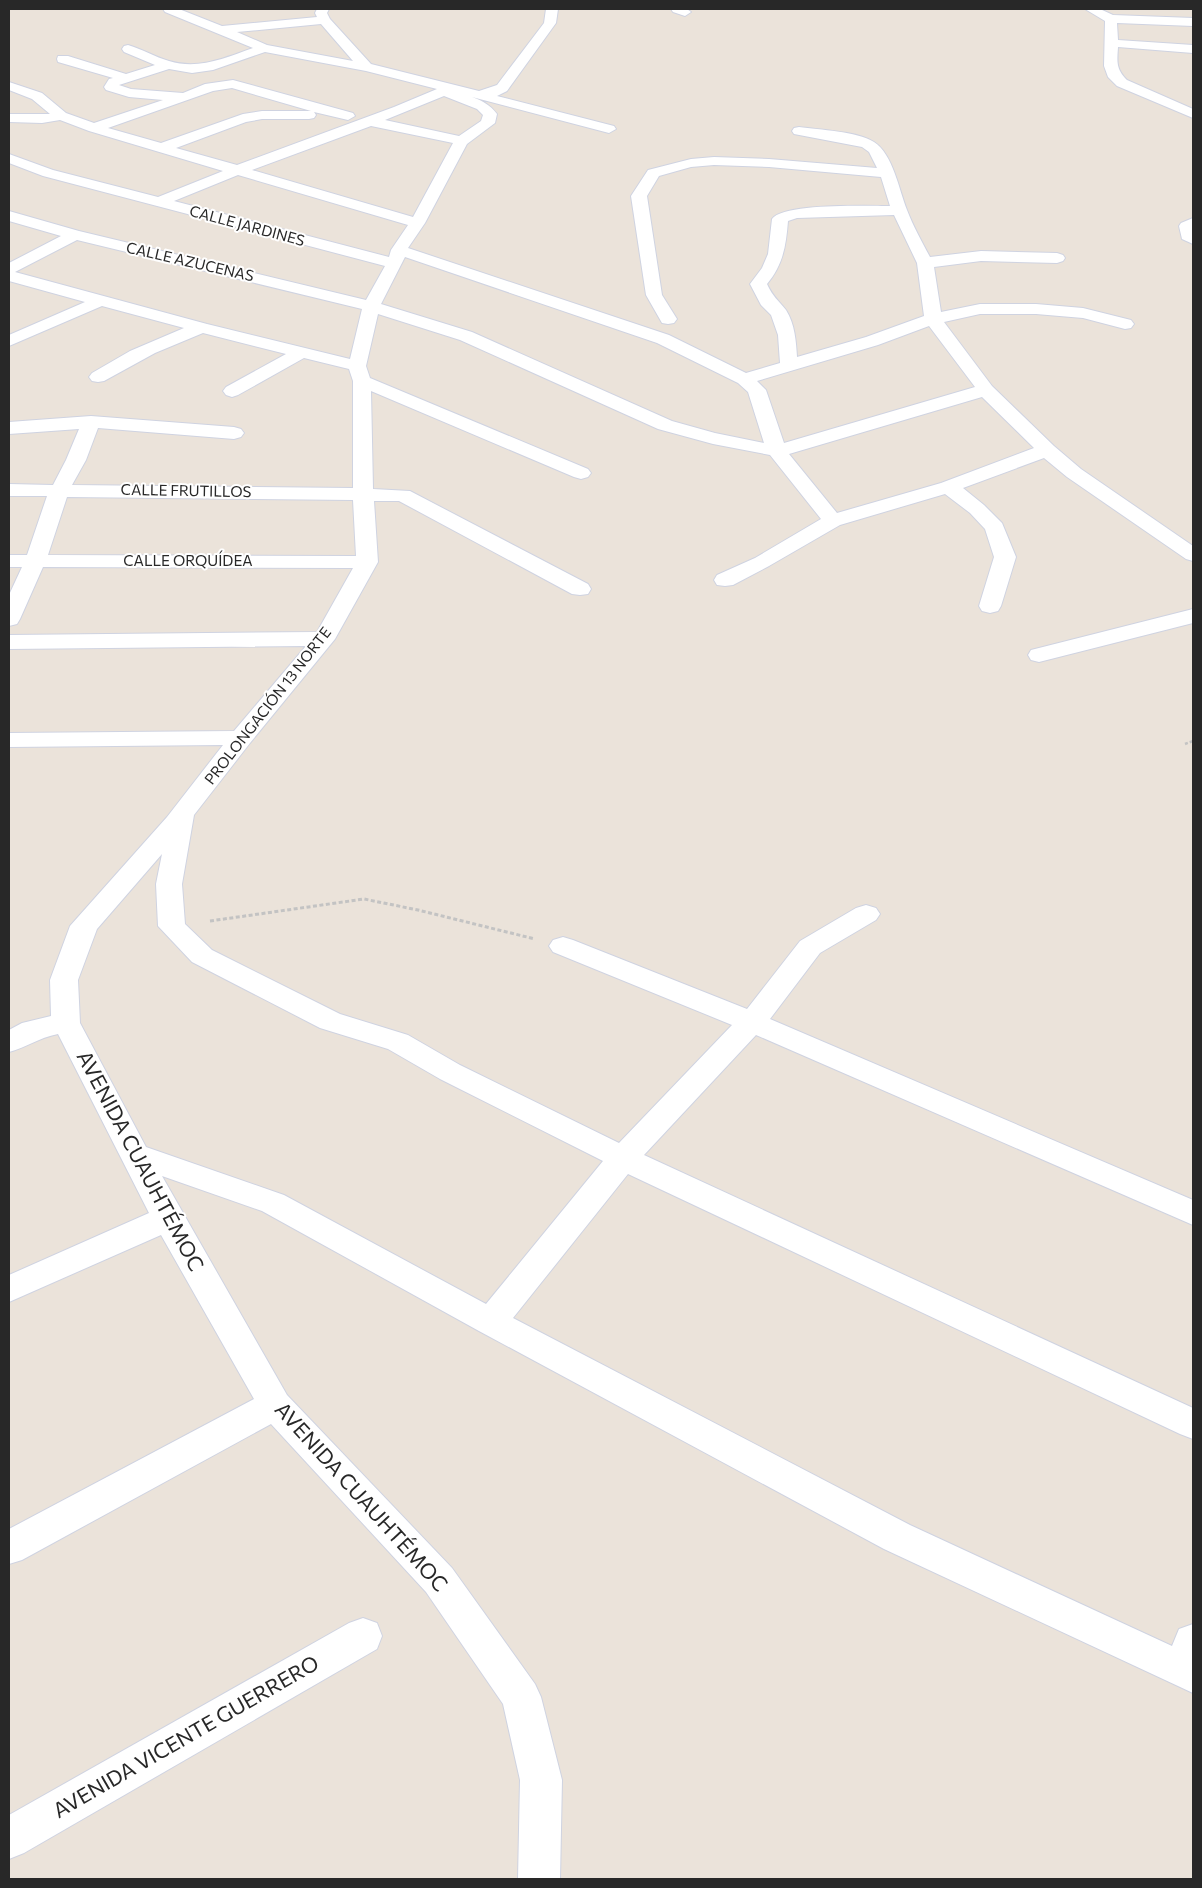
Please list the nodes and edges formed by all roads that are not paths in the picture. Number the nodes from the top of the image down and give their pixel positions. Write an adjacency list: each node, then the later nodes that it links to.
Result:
1 (169, 9): 7 (street)
2 (552, 9): 18 (street)
3 (1091, 9): 5 (street)
4 (323, 14): 7 (street); 14 (street)
5 (1111, 19): 6 (street); 8 (street)
6 (1191, 19)
7 (219, 30): 9 (street)
8 (1112, 44): 11 (street); 20 (street)
9 (264, 48): 13 (street); 14 (street)
10 (128, 49): 13 (street)
11 (1193, 50)
12 (63, 59): 15 (street)
13 (169, 65): 15 (street)
14 (366, 67): 17 (street)
15 (126, 78): 19 (street)
16 (9, 86): 21 (street)
17 (443, 87): 18 (street); 26 (street); 32 (street)
18 (479, 95): 28 (street)
19 (184, 97): 22 (street); 23 (street)
20 (1193, 114)
21 (60, 116): 24 (street); 27 (street)
22 (348, 116): 26 (street); 31 (street)
23 (130, 117): 25 (street); 27 (street)
24 (9, 118)
25 (149, 122)
26 (371, 122): 32 (street); 35 (street)
27 (94, 128): 33 (street)
28 (609, 129)
29 (178, 130): 31 (street)
30 (799, 131): 36 (street)
31 (197, 135): 33 (street)
32 (461, 141): 40 (street)
33 (162, 148): 35 (street)
34 (9, 158): 37 (street, CALLE JARDINES)
35 (239, 169): 37 (street); 40 (street)
36 (887, 174): 38 (street); 51 (street)
37 (159, 202): 44 (street, CALLE JARDINES)
38 (899, 210): 46 (street); 57 (street)
39 (9, 216): 42 (street, CALLE AZUCENAS)
40 (418, 223): 44 (street)
41 (1193, 223): 43 (street)
42 (75, 235): 47 (street); 50 (street, CALLE AZUCENAS)
43 (1193, 239)
44 (397, 257): 50 (street); 60 (street, CALLE JARDINES)
45 (1057, 258): 46 (street)
46 (925, 263): 52 (street)
47 (9, 269)
48 (9, 276): 49 (street)
49 (100, 301): 54 (street); 55 (street)
50 (371, 306): 58 (street); 67 (street, CALLE AZUCENAS)
51 (668, 319)
52 (933, 319): 53 (street); 57 (street); 61 (street)
53 (1125, 324)
54 (202, 328): 56 (street); 59 (street)
55 (9, 341)
56 (301, 353): 58 (street); 62 (street)
57 (790, 366): 60 (street)
58 (360, 374): 68 (street); 72 (street)
59 (98, 377)
60 (744, 379): 67 (street)
61 (986, 390): 66 (street); 67 (street)
62 (232, 391)
63 (91, 422): 64 (street); 65 (street); 70 (street)
64 (9, 428)
65 (234, 433)
66 (1047, 450): 69 (street); 74 (street)
67 (777, 451): 73 (street)
68 (581, 473)
69 (948, 487): 73 (street); 80 (street)
70 (60, 489): 71 (street, CALLE FRUTILLOS); 72 (street, CALLE FRUTILLOS); 76 (street)
71 (9, 490)
72 (363, 494): 77 (street); 79 (street, CALLE FRUTILLOS)
73 (833, 520): 78 (street)
74 (1193, 555)
75 (9, 561): 76 (street, CALLE ORQUÍDEA)
76 (35, 561): 77 (street, CALLE ORQUÍDEA); 82 (street)
77 (367, 562): 83 (street, PROLONGACIÓN 13 NORTE)
78 (725, 580)
79 (580, 588)
80 (990, 606)
81 (1193, 616): 85 (street)
82 (9, 619)
83 (324, 640): 84 (street); 86 (street, PROLONGACIÓN 13 NORTE)
84 (9, 642)
85 (1039, 655)
86 (241, 738): 87 (street); 88 (street, PROLONGACIÓN 13 NORTE)
87 (9, 740)
88 (183, 814): 92 (street, PROLONGACIÓN 13 NORTE); 95 (street)
89 (866, 914): 91 (street)
90 (563, 946): 91 (street)
91 (752, 1022): 95 (street); 96 (street)
92 (66, 1023): 93 (street); 94 (street, AVENIDA CUAUHTÉMOC)
93 (17, 1030)
94 (134, 1155): 97 (street, AVENIDA CUAUHTÉMOC); 99 (street)
95 (624, 1158): 99 (street); 101 (street)
96 (1193, 1213)
97 (168, 1218): 98 (street); 100 (street, AVENIDA CUAUHTÉMOC)
98 (9, 1289)
99 (491, 1322): 104 (street)
100 (276, 1405): 102 (street); 106 (street, AVENIDA CUAUHTÉMOC)
101 (1193, 1424)
102 (9, 1548)
103 (363, 1636): 105 (street, AVENIDA VICENTE GUERRERO)
104 (1190, 1662)
105 (9, 1838)
106 (539, 1879)

